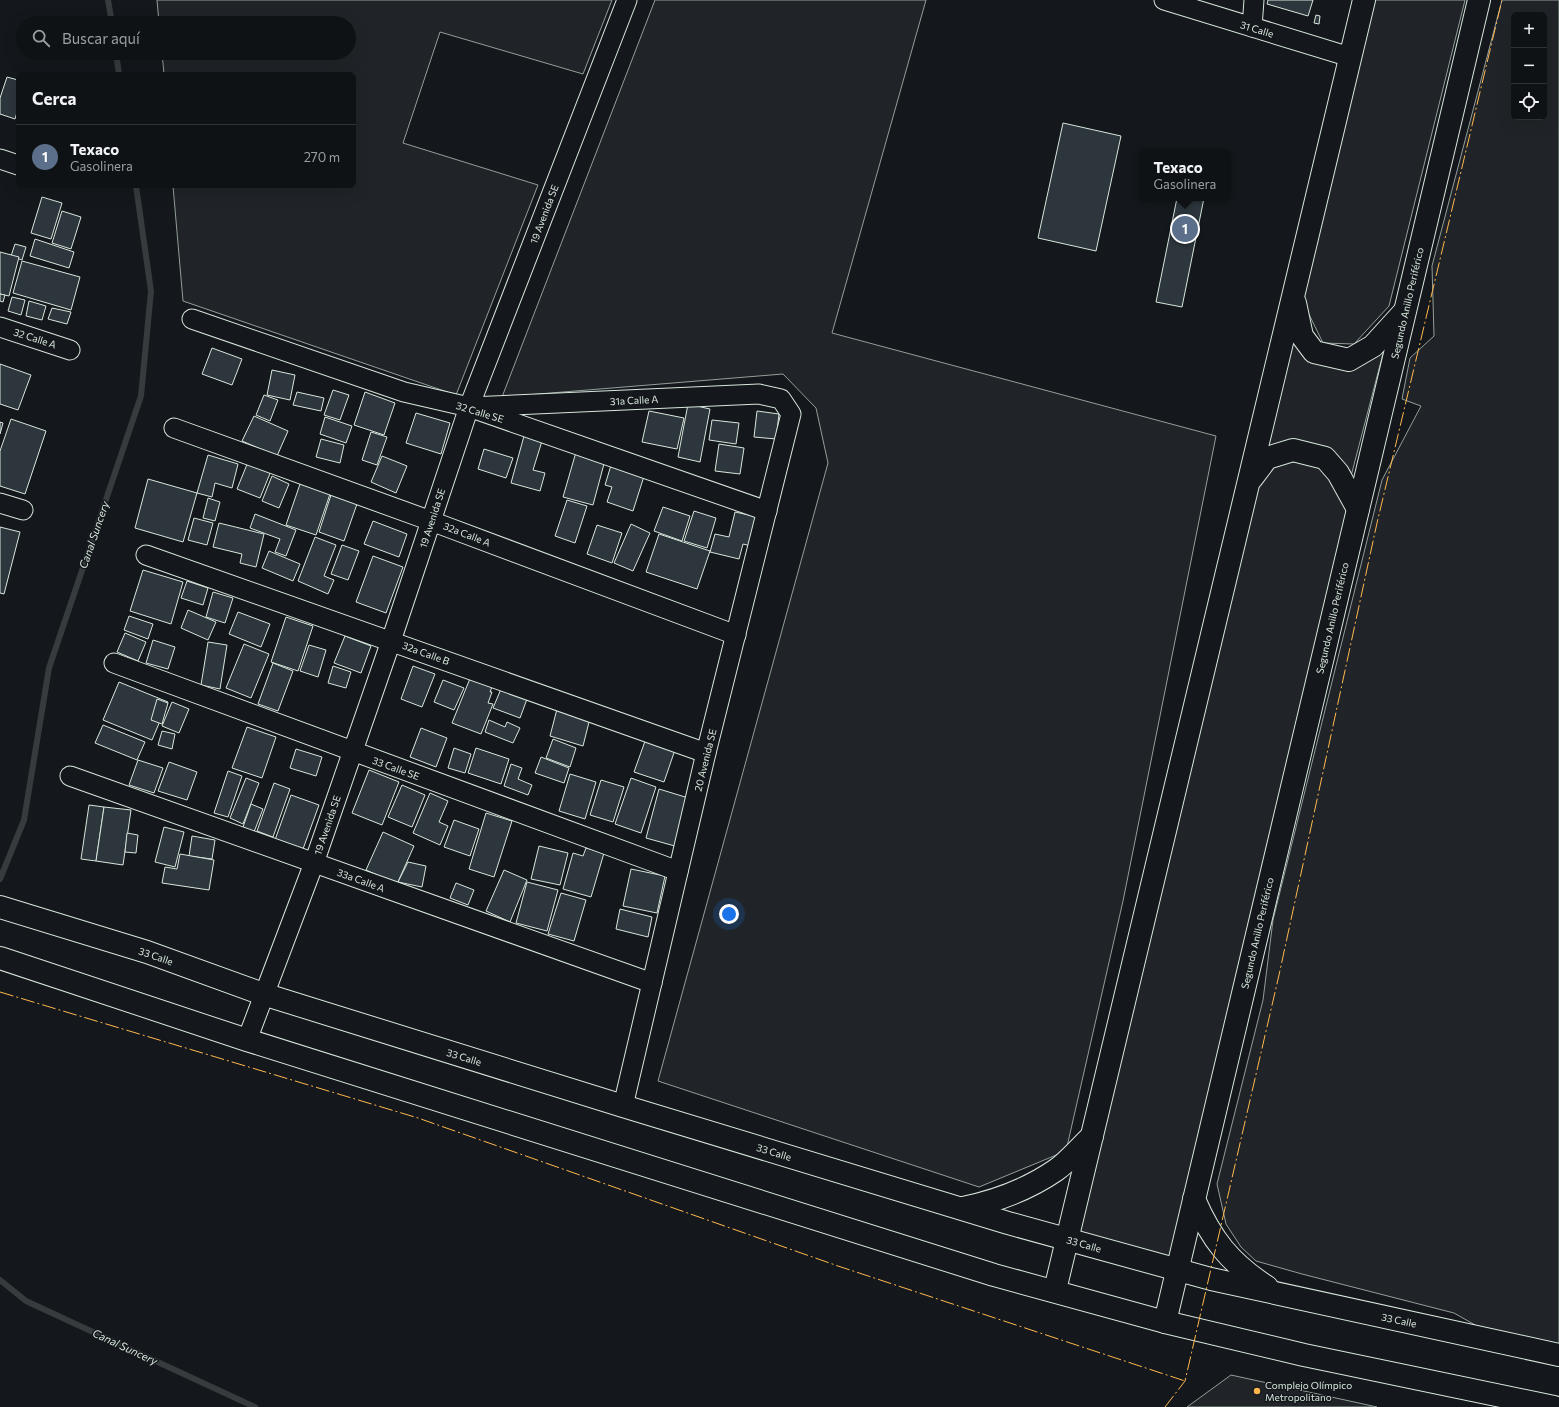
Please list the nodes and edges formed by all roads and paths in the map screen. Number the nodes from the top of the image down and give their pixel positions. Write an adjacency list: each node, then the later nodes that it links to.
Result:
1 (627, 0): 15 (street, 19 Avenida SE)
2 (1164, 0): 6 (street, 31 Calle)
3 (1254, 0): 6 (street)
4 (1364, 0): 7 (main road)
5 (1479, 0): 11 (main road, Segundo Anillo Periférico)
6 (1252, 27): 7 (street, 31 Calle)
7 (1350, 57): 10 (main road)
8 (0, 159): 9 (street)
9 (16, 164)
10 (1293, 296): 11 (main road); 18 (main road)
11 (1405, 311): 20 (main road, Segundo Anillo Periférico)
12 (192, 319): 15 (street, 32 Calle SE)
13 (0, 327): 14 (street, 32 Calle A)
14 (70, 350)
15 (469, 407): 16 (street, 31a Calle A); 22 (street, 32 Calle SE); 23 (street, 19 Avenida SE)
16 (791, 414): 22 (street, 20 Avenida SE)
17 (174, 428): 23 (street, 32a Calle A)
18 (1248, 482): 20 (main road); 39 (main road)
19 (0, 503): 21 (street)
20 (1358, 509): 40 (main road, Segundo Anillo Periférico)
21 (23, 510)
22 (767, 511): 25 (street, 20 Avenida SE)
23 (431, 521): 25 (street, 32a Calle A); 26 (street, 19 Avenida SE)
24 (146, 555): 26 (street, 32a Calle B)
25 (736, 635): 29 (street, 20 Avenida SE)
26 (391, 641): 28 (street, 19 Avenida SE); 29 (street, 32a Calle B)
27 (114, 663): 28 (street, 33 Calle SE)
28 (353, 752): 31 (street, 19 Avenida SE); 32 (street, 33 Calle SE)
29 (706, 753): 32 (street, 20 Avenida SE)
30 (70, 776): 31 (street, 33a Calle A)
31 (314, 863): 35 (street, 33a Calle A); 36 (street, 19 Avenida SE)
32 (678, 871): 35 (street, 20 Avenida SE)
33 (0, 907): 36 (main road, 33 Calle)
34 (3, 959): 37 (main road)
35 (652, 983): 38 (street, 20 Avenida SE)
36 (263, 994): 37 (street, 19 Avenida SE); 38 (main road, 33 Calle)
37 (246, 1040): 44 (main road)
38 (623, 1106): 41 (main road, 33 Calle)
39 (1092, 1136): 41 (main road); 42 (main road)
40 (1194, 1199): 43 (main road, Segundo Anillo Periférico); 45 (main road)
41 (959, 1208): 42 (main road, 33 Calle)
42 (1067, 1240): 43 (main road, 33 Calle); 44 (main road)
43 (1177, 1270): 45 (main road, 33 Calle); 46 (main road, Segundo Anillo Periférico)
44 (1055, 1290): 46 (main road)
45 (1278, 1294): 47 (main road, 33 Calle)
46 (1165, 1322): 48 (main road)
47 (1559, 1355)
48 (1554, 1407)

